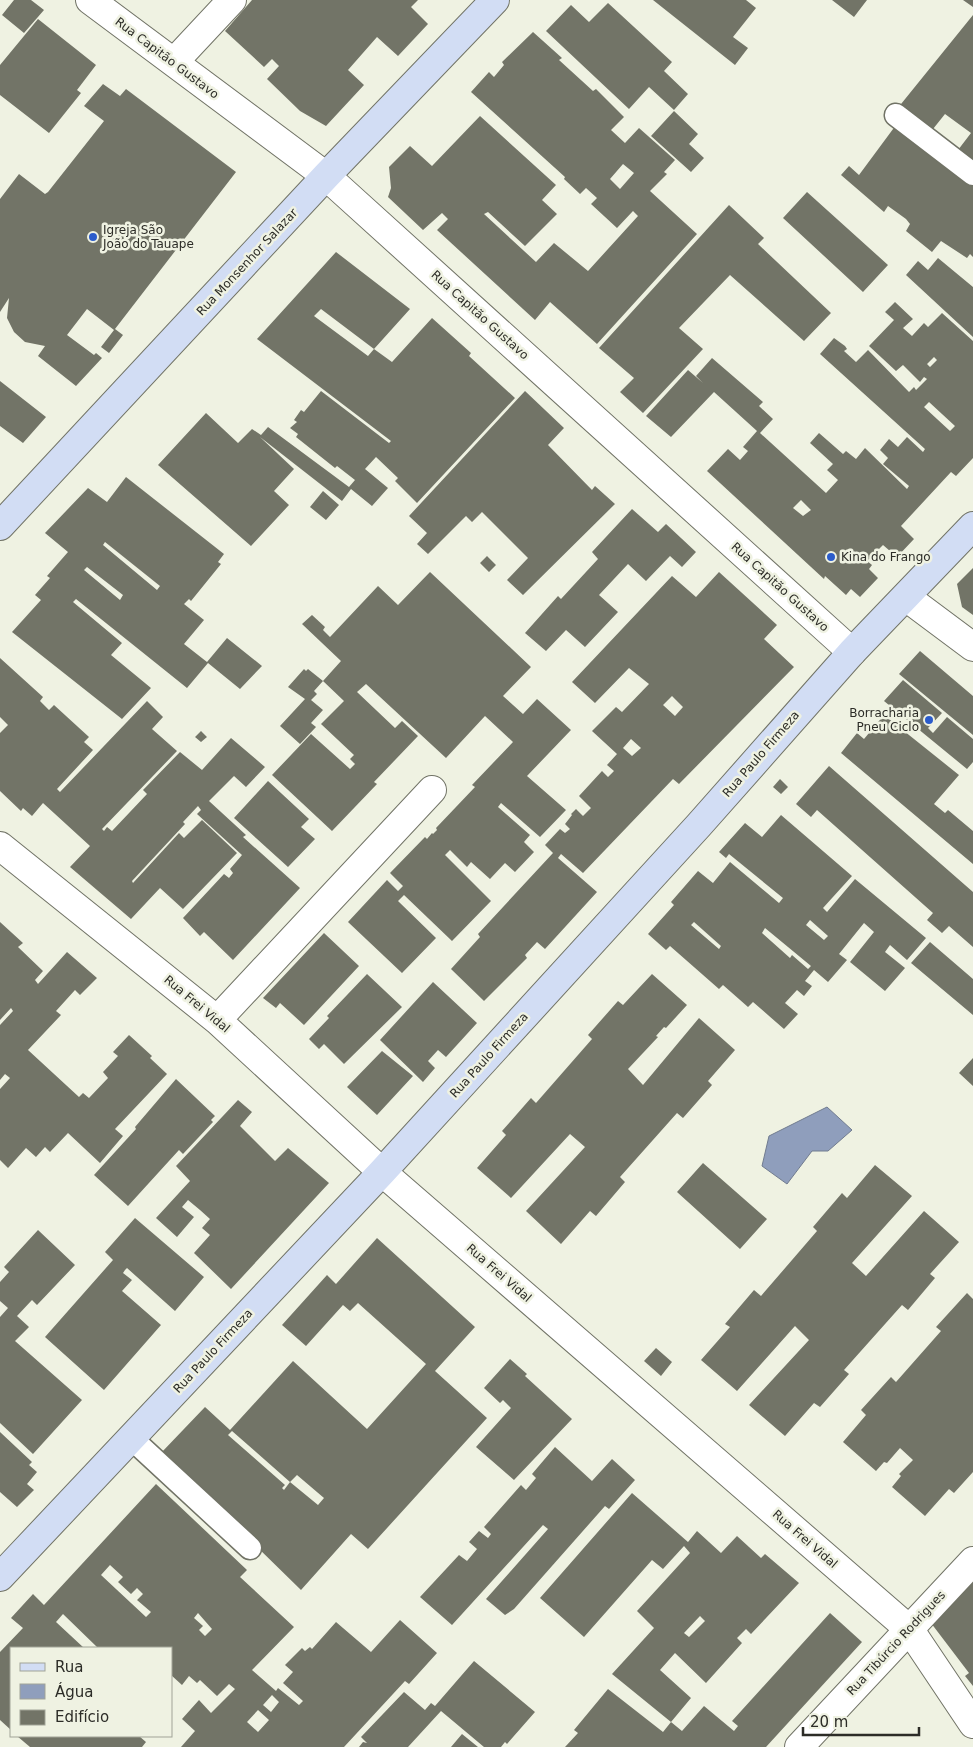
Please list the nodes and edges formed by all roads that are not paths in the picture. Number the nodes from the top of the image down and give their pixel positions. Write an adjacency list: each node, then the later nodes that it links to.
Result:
1 (90, 0): 4 (street, Rua Capitão Gustavo)
2 (232, 0): 4 (street)
3 (495, 0): 7 (street, Rua Monsenhor Salazar)
4 (174, 62): 7 (street, Rua Capitão Gustavo)
5 (896, 115): 6 (lane)
6 (973, 174)
7 (326, 176): 8 (street, Rua Monsenhor Salazar); 12 (street, Rua Capitão Gustavo)
8 (0, 526)
9 (973, 526): 10 (street, Rua Paulo Firmeza)
10 (906, 598): 11 (street); 12 (street, Rua Paulo Firmeza)
11 (973, 647)
12 (852, 652): 16 (street, Rua Paulo Firmeza)
13 (432, 790): 15 (street)
14 (0, 846): 15 (street, Rua Frei Vidal)
15 (217, 1020): 16 (street, Rua Frei Vidal)
16 (382, 1172): 17 (street, Rua Paulo Firmeza); 21 (street, Rua Frei Vidal)
17 (131, 1438): 18 (lane); 20 (street, Rua Paulo Firmeza)
18 (250, 1548)
19 (973, 1561): 21 (street, Rua Tibúrcio Rodrigues)
20 (0, 1577)
21 (910, 1630): 22 (street, Rua Frei Vidal); 23 (street, Rua Tibúrcio Rodrigues)
22 (973, 1724)
23 (799, 1747)

